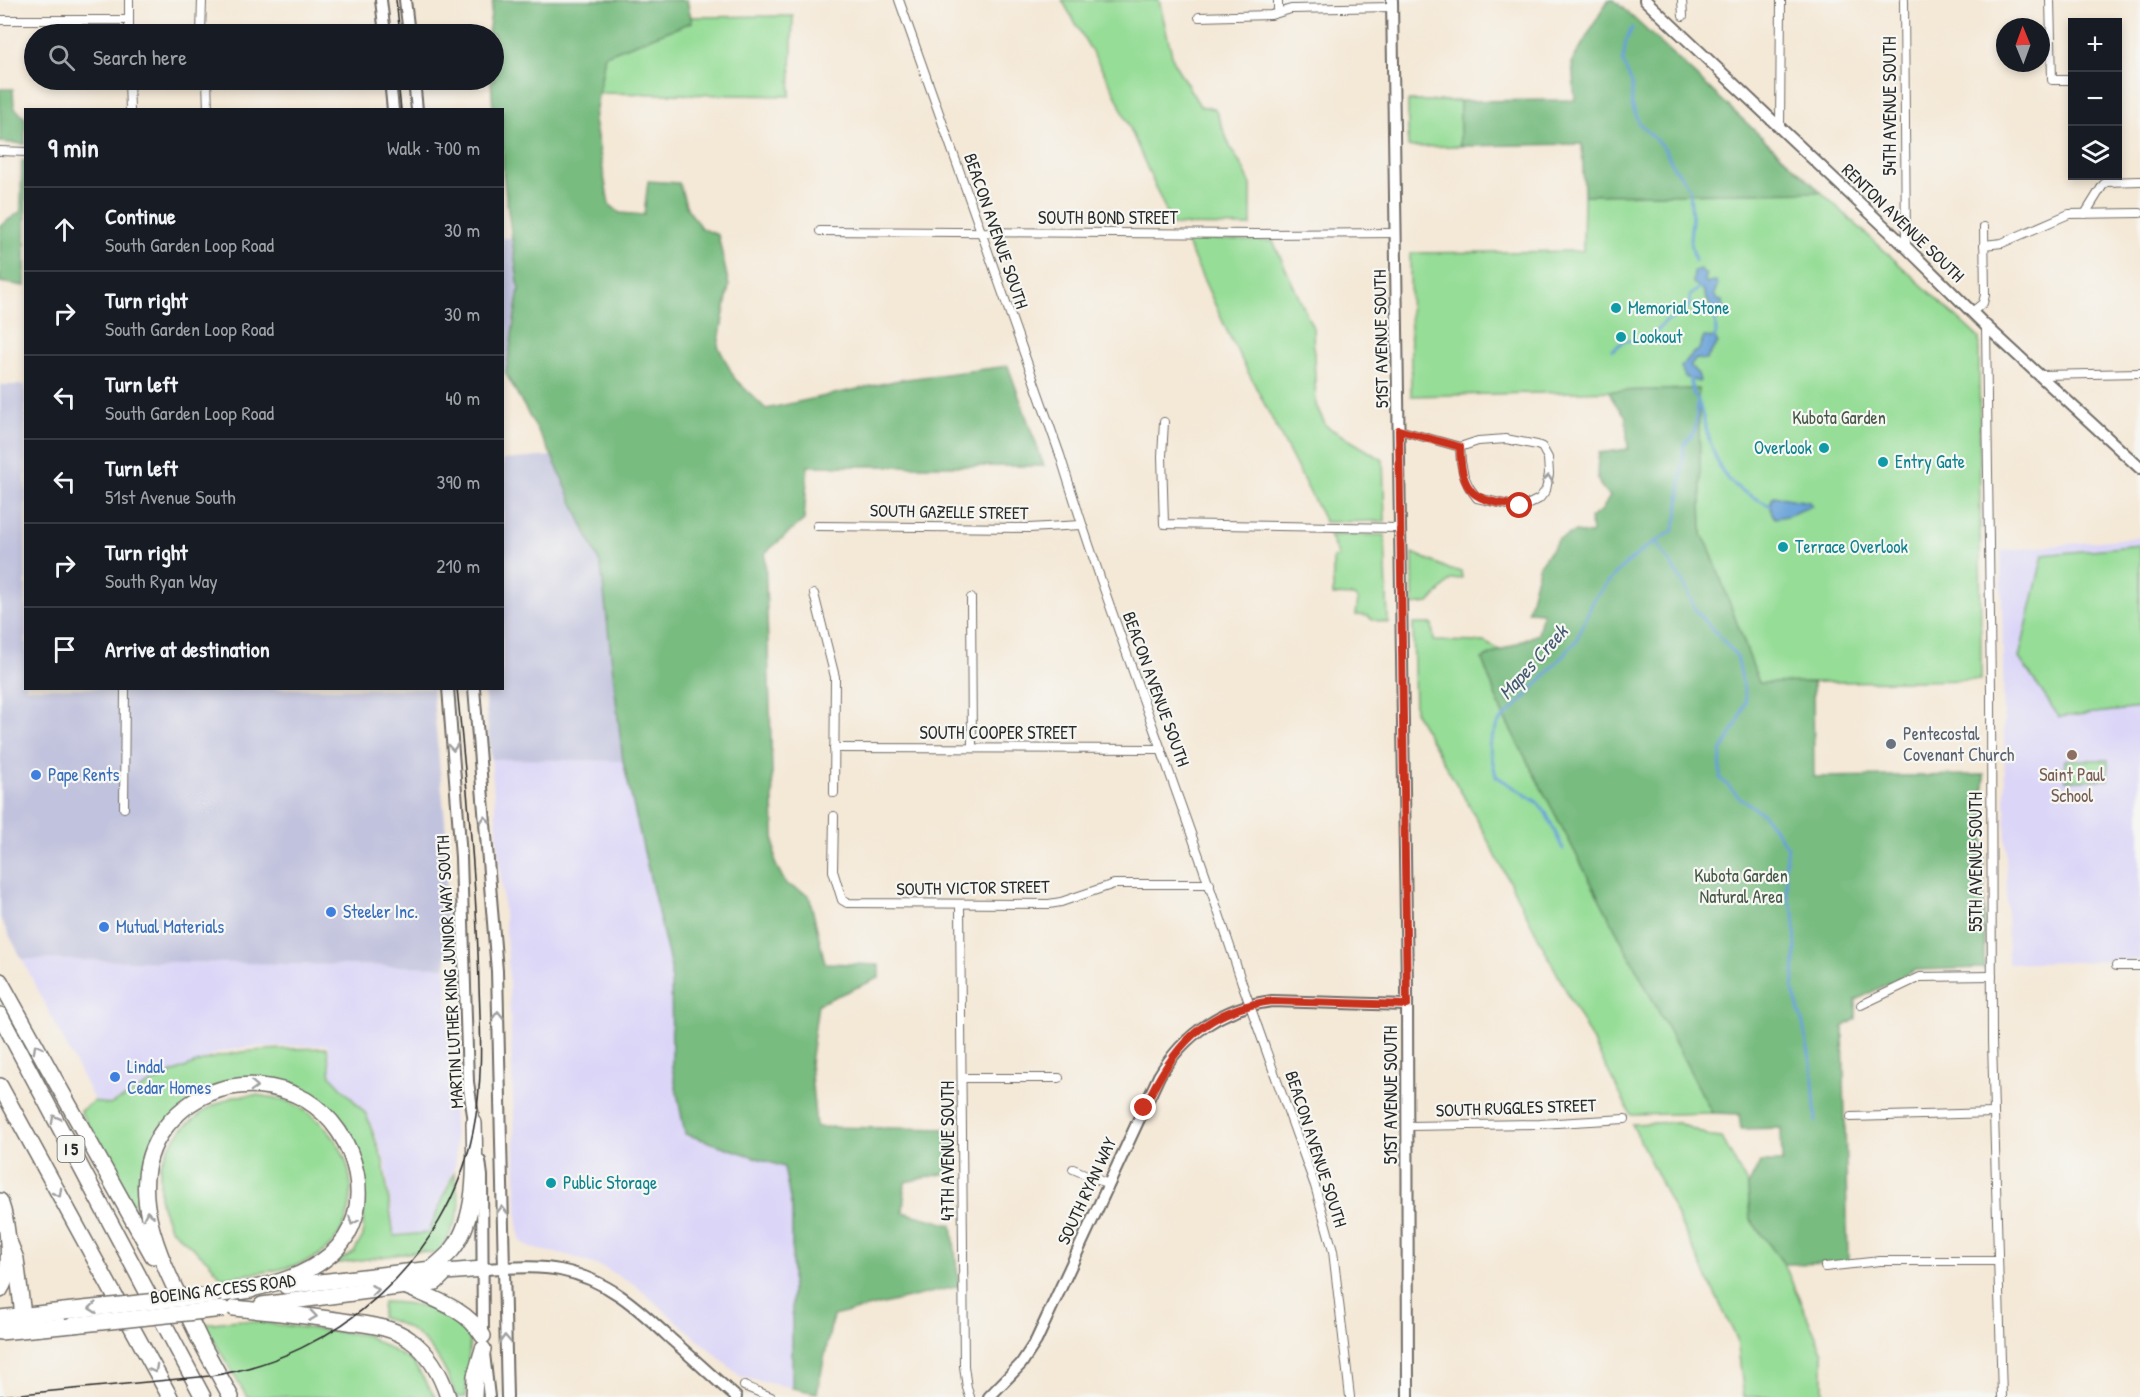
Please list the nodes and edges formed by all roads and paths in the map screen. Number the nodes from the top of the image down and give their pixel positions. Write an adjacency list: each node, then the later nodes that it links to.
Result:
1 (129, 0): 17 (street)
2 (202, 0): 19 (street)
3 (381, 0): 20 (street)
4 (405, 0): 21 (street)
5 (899, 0): 39 (street, BEACON AVENUE SOUTH)
6 (1278, 0): 13 (street)
7 (1645, 0): 31 (street, RENTON AVENUE SOUTH)
8 (1682, 0): 14 (street)
9 (1781, 0): 31 (street)
10 (1904, 0): 42 (street, 54TH AVENUE SOUTH)
11 (2050, 0): 22 (street)
12 (1392, 3): 13 (street); 40 (street, 51ST AVENUE SOUTH)
13 (1278, 11): 15 (street)
14 (1683, 16)
15 (1199, 17)
16 (0, 20): 17 (street)
17 (128, 20): 18 (street)
18 (128, 24)
19 (201, 24)
20 (384, 24)
21 (408, 24)
22 (2068, 80)
23 (129, 90): 27 (street)
24 (207, 90): 28 (street)
25 (391, 90): 29 (street)
26 (415, 90): 30 (street)
27 (130, 108)
28 (208, 108)
29 (393, 108)
30 (417, 108)
31 (1780, 128): 42 (street, RENTON AVENUE SOUTH)
32 (0, 151): 33 (street)
33 (24, 152)
34 (2140, 182): 36 (street)
35 (2140, 213): 36 (street)
36 (2085, 214): 41 (street)
37 (1984, 227): 41 (street)
38 (820, 231): 39 (street, SOUTH BOND STREET)
39 (980, 233): 40 (street, SOUTH BOND STREET); 51 (street, BEACON AVENUE SOUTH)
40 (1396, 233): 48 (street, 51ST AVENUE SOUTH)
41 (1984, 245): 43 (street)
42 (1906, 247): 43 (street, RENTON AVENUE SOUTH)
43 (1972, 312): 44 (street, RENTON AVENUE SOUTH)
44 (1986, 326): 46 (street, RENTON AVENUE SOUTH); 69 (street, 55TH AVENUE SOUTH)
45 (2140, 373): 46 (street)
46 (2041, 375): 50 (street, RENTON AVENUE SOUTH)
47 (1164, 422): 53 (street)
48 (1399, 430): 49 (street); 53 (street, 51ST AVENUE SOUTH)
49 (1460, 447): 49 (street, one-way to 49)
50 (2140, 468)
51 (1081, 525): 52 (street, SOUTH GAZELLE STREET); 61 (street, BEACON AVENUE SOUTH)
52 (817, 526)
53 (1400, 528): 71 (street, 51ST AVENUE SOUTH)
54 (814, 594): 59 (street)
55 (971, 598): 60 (street)
56 (125, 690): 63 (street)
57 (448, 690): 80 (street, MARTIN LUTHER KING JUNIOR WAY SOUTH, one-way to 80)
58 (474, 690): 87 (street, one-way to 58)
59 (834, 748): 60 (street, SOUTH COOPER STREET); 62 (street)
60 (972, 748): 61 (street, SOUTH COOPER STREET)
61 (1161, 749): 65 (street, BEACON AVENUE SOUTH)
62 (834, 793)
63 (124, 808)
64 (834, 816): 66 (street, SOUTH VICTOR STREET)
65 (1210, 884): 66 (street, SOUTH VICTOR STREET); 113 (street, BEACON AVENUE SOUTH, bridge)
66 (960, 904): 74 (street, 47TH AVENUE SOUTH)
67 (2116, 966): 68 (street)
68 (2140, 966)
69 (1992, 976): 72 (street); 77 (street, 55TH AVENUE SOUTH)
70 (0, 981): 99 (highway, one-way to 70)
71 (1407, 1005): 81 (street, 51ST AVENUE SOUTH); 83 (street, SOUTH RYAN WAY)
72 (1861, 1005)
73 (0, 1015): 103 (highway, I 5, one-way to 73)
74 (963, 1078): 75 (street); 111 (street, 47TH AVENUE SOUTH)
75 (1059, 1078)
76 (0, 1086): 102 (highway, I 5, one-way to 102)
77 (1994, 1113): 78 (street); 86 (street, 55TH AVENUE SOUTH)
78 (1851, 1117)
79 (1625, 1119): 81 (street, SOUTH RUGGLES STREET)
80 (474, 1124): 89 (street, MARTIN LUTHER KING JUNIOR WAY SOUTH); 90 (highway)
81 (1407, 1126): 114 (street, 51ST AVENUE SOUTH)
82 (1073, 1169): 83 (street)
83 (1108, 1184): 112 (street, SOUTH RYAN WAY)
84 (0, 1201): 85 (highway)
85 (8, 1239): 92 (highway); 95 (highway)
86 (1998, 1261): 88 (street); 115 (street, 55TH AVENUE SOUTH)
87 (504, 1268): 89 (street, BOEING ACCESS ROAD); 108 (street, one-way to 87); 109 (street)
88 (1825, 1268)
89 (483, 1269): 90 (highway, BOEING ACCESS ROAD); 100 (street, MARTIN LUTHER KING JUNIOR WAY SOUTH)
90 (439, 1271): 91 (highway, BOEING ACCESS ROAD); 93 (highway, BOEING ACCESS ROAD)
91 (405, 1286): 94 (highway, BOEING ACCESS ROAD, one-way to 91); 100 (highway)
92 (0, 1290)
93 (242, 1291): 95 (highway, BOEING ACCESS ROAD, one-way to 95, bridge); 99 (highway, one-way to 93)
94 (229, 1309): 97 (highway, BOEING ACCESS ROAD, bridge); 105 (highway, one-way to 105)
95 (23, 1315): 96 (highway, BOEING ACCESS ROAD); 97 (highway)
96 (0, 1318)
97 (40, 1328): 98 (highway, BOEING ACCESS ROAD)
98 (0, 1332)
99 (201, 1342): 104 (highway)
100 (483, 1342): 106 (highway); 107 (street, MARTIN LUTHER KING JUNIOR WAY SOUTH)
101 (744, 1386): 110 (street)
102 (170, 1397)
103 (203, 1397)
104 (231, 1397)
105 (448, 1397)
106 (474, 1397)
107 (489, 1397)
108 (507, 1397)
109 (736, 1397)
110 (771, 1397)
111 (970, 1397)
112 (989, 1397)
113 (1350, 1397)
114 (1408, 1397)
115 (2002, 1397)

